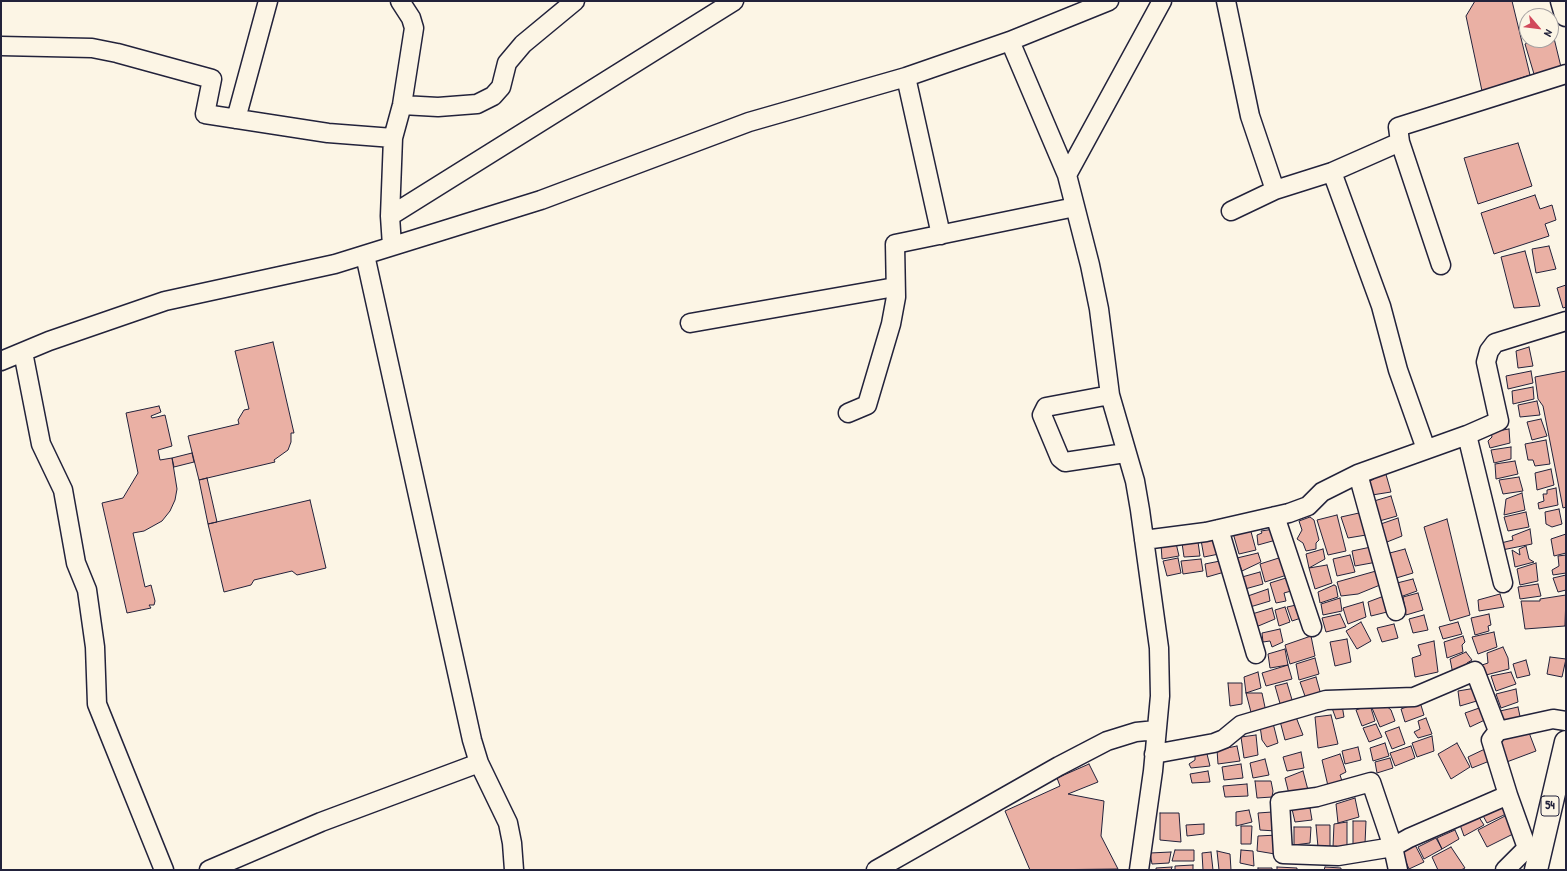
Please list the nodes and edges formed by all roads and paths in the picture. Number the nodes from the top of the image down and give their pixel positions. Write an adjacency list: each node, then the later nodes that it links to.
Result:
1 (268, 1): 15 (street)
2 (400, 1): 14 (street)
3 (734, 1): 23 (street)
4 (1109, 1): 10 (street)
5 (1162, 1): 19 (street)
6 (1226, 1): 20 (street)
7 (1562, 1): 9 (main road)
8 (566, 4): 14 (street)
9 (1566, 15)
10 (1010, 41): 13 (street); 19 (street)
11 (1, 46): 15 (street)
12 (1566, 74): 17 (street)
13 (906, 78): 24 (street); 25 (street)
14 (402, 105): 16 (street)
15 (236, 119): 16 (street)
16 (393, 138): 23 (street)
17 (1400, 142): 18 (street); 27 (street)
18 (1332, 172): 20 (street); 36 (street)
19 (1067, 175): 21 (street)
20 (1276, 190): 22 (street)
21 (1075, 207): 24 (street); 33 (street)
22 (1231, 211)
23 (390, 216): 25 (street)
24 (941, 235): 28 (street)
25 (392, 246): 26 (street)
26 (365, 255): 31 (street); 51 (street)
27 (1441, 265)
28 (896, 287): 30 (street); 34 (street)
29 (1566, 321): 35 (street)
30 (690, 323)
31 (23, 352): 32 (street); 55 (street)
32 (1, 361)
33 (1110, 395): 37 (street); 37 (street)
34 (848, 413)
35 (1467, 435): 36 (street); 42 (street)
36 (1426, 449): 38 (street)
37 (1125, 453): 41 (street)
38 (1358, 474): 39 (street); 43 (street)
39 (1275, 516): 40 (street); 44 (street)
40 (1219, 529): 41 (street); 45 (street)
41 (1144, 540): 47 (street)
42 (1503, 583)
43 (1396, 611)
44 (1312, 627)
45 (1256, 654)
46 (1566, 721): 48 (street)
47 (1156, 730): 50 (street); 58 (street)
48 (1498, 731): 50 (street); 52 (street)
49 (1566, 742): 54 (main road, 54)
50 (1154, 754): 59 (street)
51 (479, 763): 56 (street); 57 (street)
52 (1508, 795): 53 (street); 54 (street)
53 (1393, 847): 53 (street); 60 (street)
54 (1534, 847): 61 (street); 62 (main road, 54)
55 (164, 870)
56 (209, 870)
57 (514, 870)
58 (876, 870)
59 (1139, 870)
60 (1398, 870)
61 (1505, 870)
62 (1536, 870)

